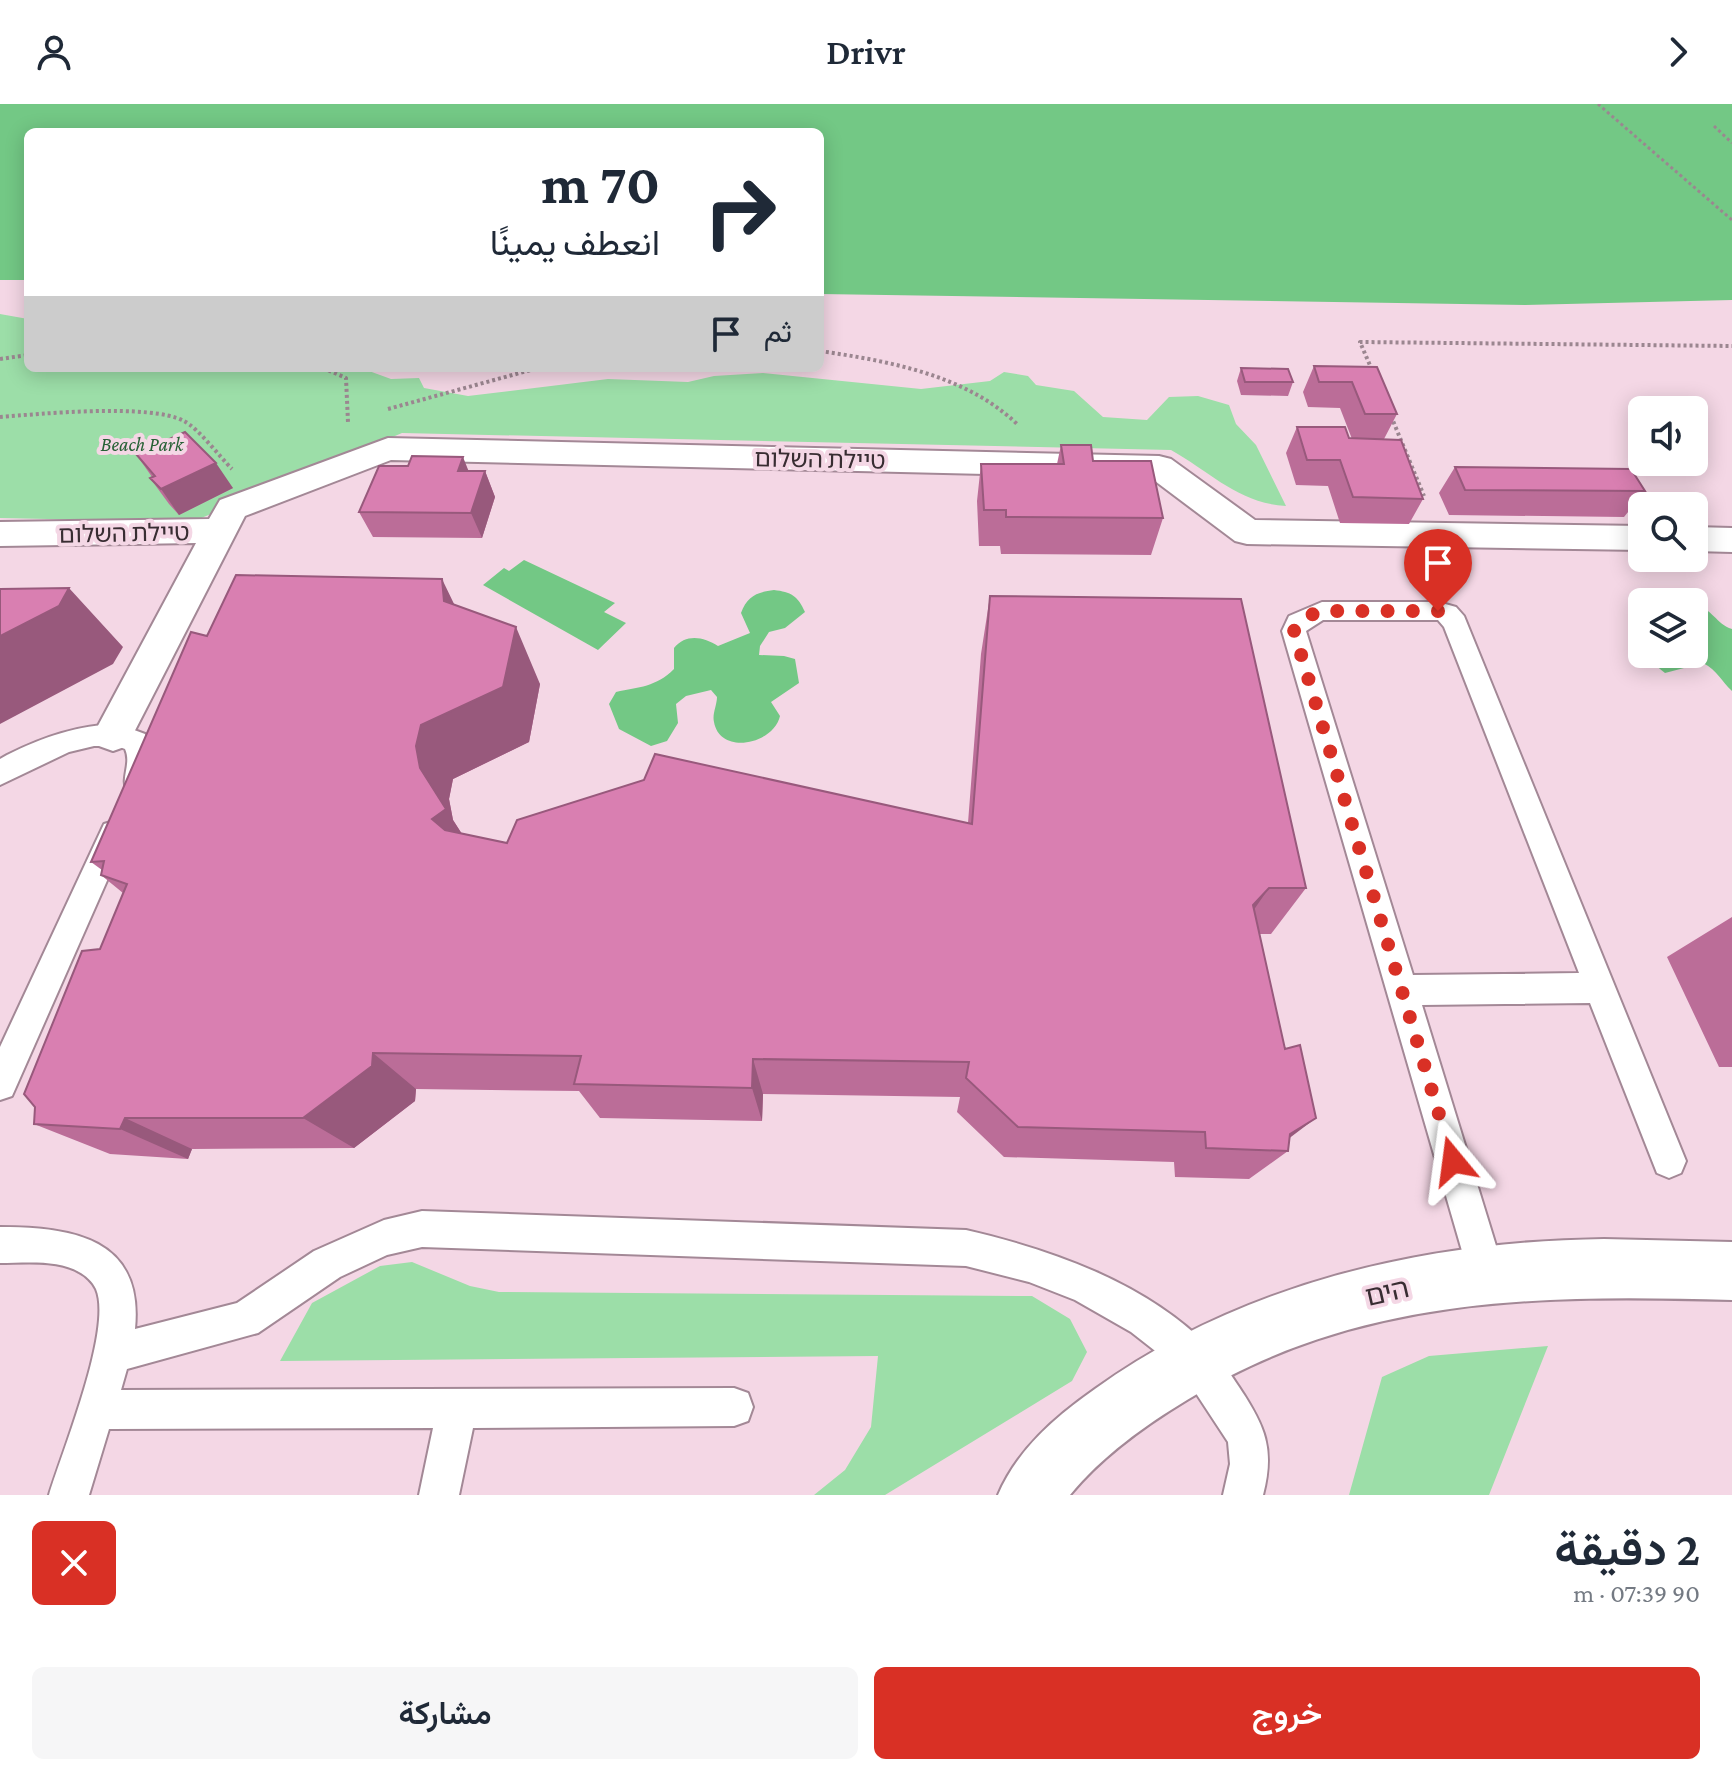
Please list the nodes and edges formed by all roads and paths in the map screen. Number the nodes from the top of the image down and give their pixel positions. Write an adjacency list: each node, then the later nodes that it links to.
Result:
1 (1598, 104): 4 (path)
2 (1714, 126): 3 (path)
3 (1732, 143)
4 (1732, 220)
5 (1732, 346): 10 (path)
6 (824, 352): 14 (path)
7 (24, 356): 8 (path)
8 (0, 359)
9 (332, 372): 13 (path)
10 (1377, 383)
11 (1389, 411): 18 (path)
12 (0, 417): 15 (path)
13 (348, 422)
14 (1031, 464): 15 (street, טיילת השלום); 18 (street, טיילת השלום)
15 (262, 496): 16 (street, טיילת השלום)
16 (218, 531): 17 (street, טיילת השלום); 22 (street)
17 (0, 534)
18 (1441, 535): 19 (street, טיילת השלום)
19 (1628, 538)
20 (1708, 539): 21 (street)
21 (1732, 540)
22 (113, 735): 23 (lane); 26 (lane)
23 (0, 774)
24 (1600, 988): 25 (lane); 25 (lane); 27 (lane)
25 (1402, 990): 30 (lane)
26 (0, 1084)
27 (1669, 1161)
28 (0, 1245): 31 (lane)
29 (1732, 1271): 30 (street, הים)
30 (1487, 1275): 32 (street, הים)
31 (113, 1354): 32 (lane); 35 (lane)
32 (1197, 1360): 36 (street, הים); 41 (lane)
33 (734, 1407): 34 (lane)
34 (457, 1409): 35 (lane); 38 (lane)
35 (96, 1410): 37 (lane)
36 (1079, 1442): 39 (street, הים); 40 (street, הים)
37 (69, 1495)
38 (439, 1495)
39 (1010, 1495)
40 (1030, 1495)
41 (1243, 1495)

